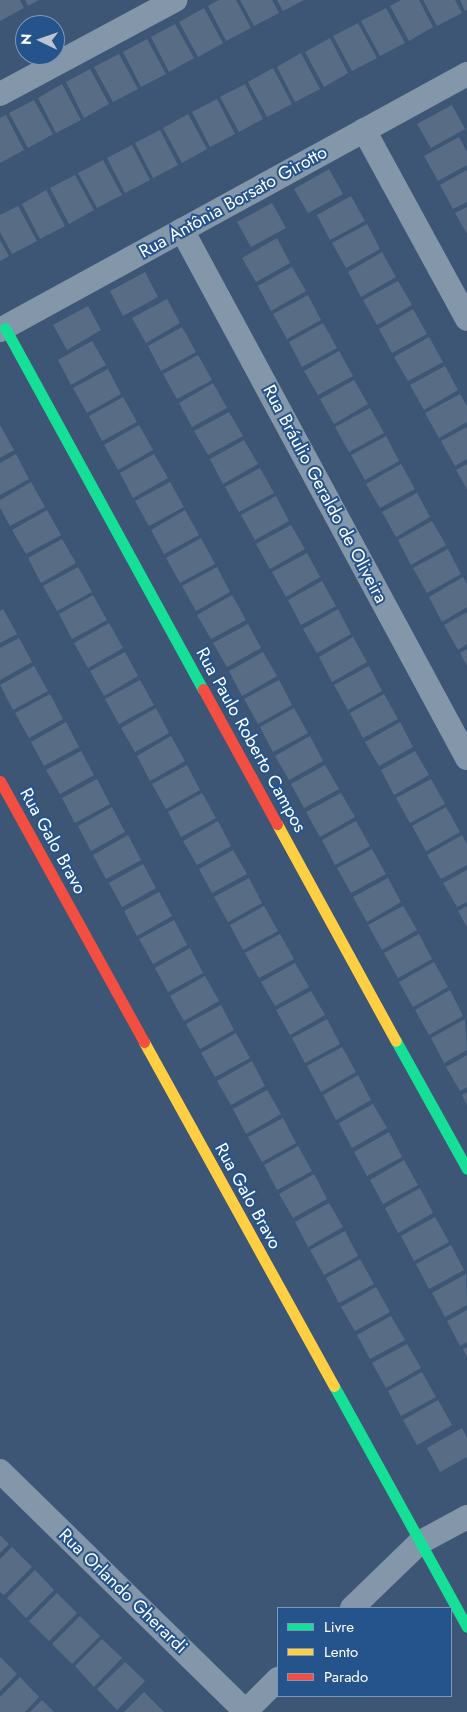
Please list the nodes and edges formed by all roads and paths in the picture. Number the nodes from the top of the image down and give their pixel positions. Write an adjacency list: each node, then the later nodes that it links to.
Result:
1 (175, 0): 3 (street)
2 (467, 74): 4 (street, Rua Antônia Borsato Girotto)
3 (0, 94)
4 (364, 130): 5 (street, Rua Antônia Borsato Girotto); 6 (street)
5 (182, 230): 7 (street, Rua Antônia Borsato Girotto); 8 (street, Rua Bráulio Geraldo de Oliveira)
6 (467, 319)
7 (2, 329): 10 (street, Rua Paulo Roberto Campos)
8 (467, 758)
9 (0, 781): 13 (street, Rua Galo Bravo)
10 (467, 1169)
11 (0, 1471): 17 (street, Rua Orlando Gherardi)
12 (467, 1517): 13 (street)
13 (419, 1543): 14 (street); 15 (street, Rua Galo Bravo)
14 (353, 1607)
15 (467, 1627)
16 (277, 1680): 17 (street)
17 (245, 1712)

